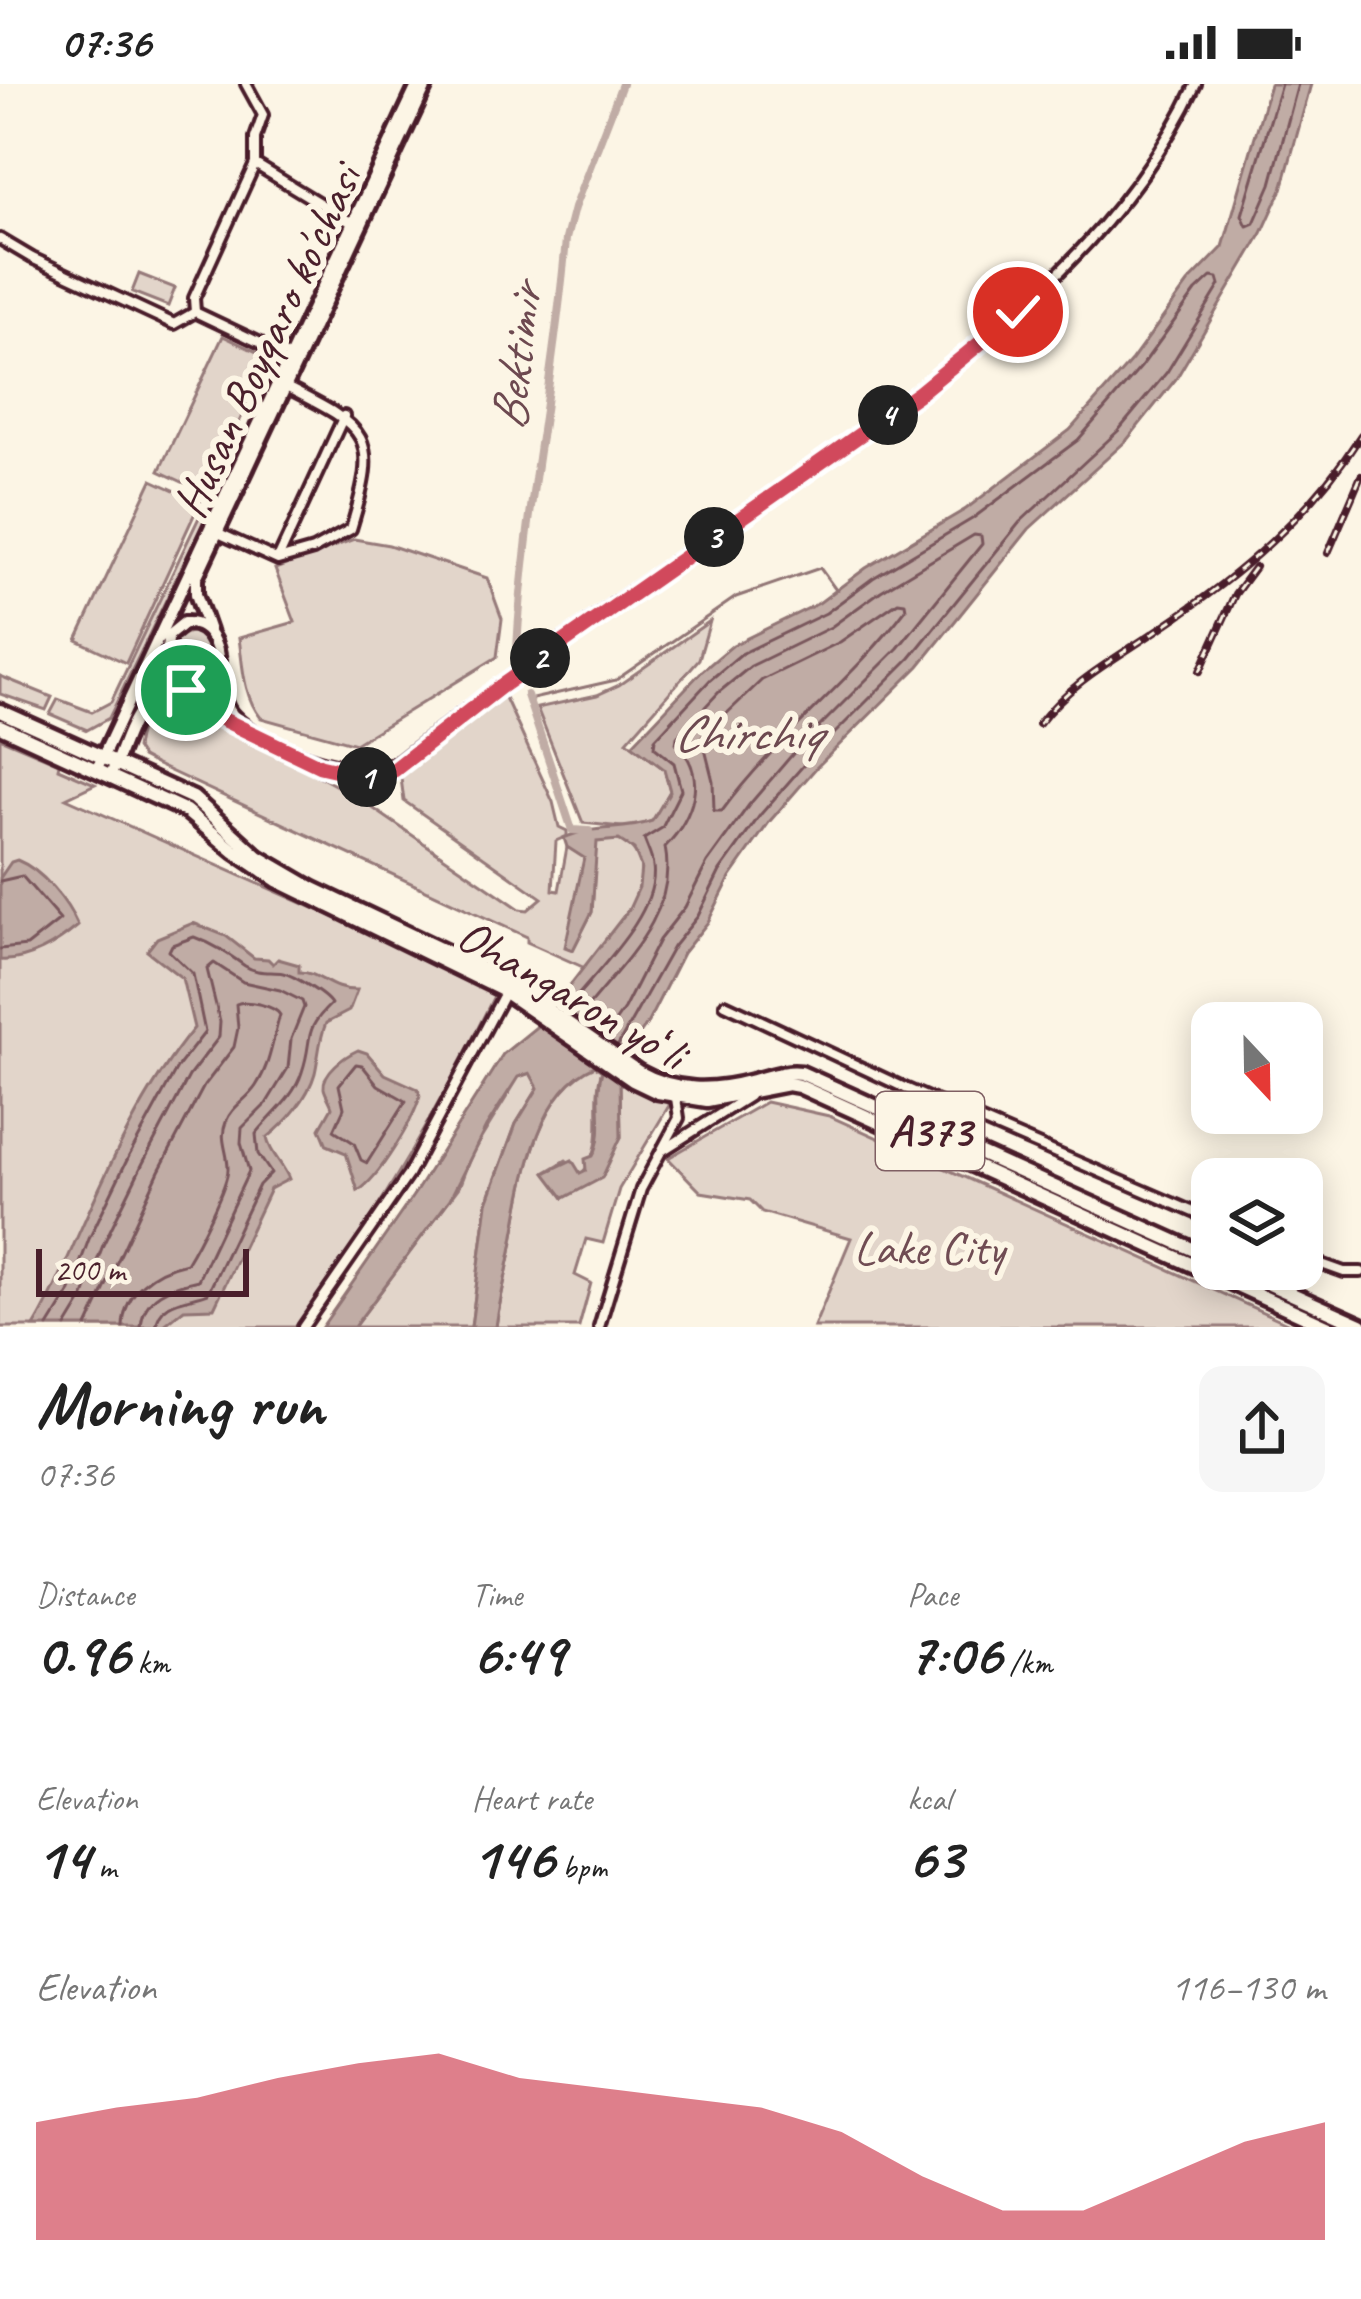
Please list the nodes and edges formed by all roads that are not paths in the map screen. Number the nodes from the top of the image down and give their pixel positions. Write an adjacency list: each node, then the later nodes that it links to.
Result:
1 (246, 84): 4 (street)
2 (1196, 84): 22 (street)
3 (418, 87): 5 (main road, Husan Boyqaro ko'chasi)
4 (255, 164): 5 (street); 7 (street)
5 (355, 225): 8 (main road, Husan Boyqaro ko'chasi)
6 (0, 239): 7 (street)
7 (196, 312): 8 (street)
8 (293, 359): 9 (main road, Husan Boyqaro ko'chasi)
9 (281, 384): 10 (street); 11 (main road, Husan Boyqaro ko'chasi)
10 (344, 416): 12 (street); 12 (street)
11 (213, 530): 12 (street); 13 (main road, Husan Boyqaro ko'chasi); 14 (main road, Husan Boyqaro ko'chasi)
12 (278, 560)
13 (170, 611): 15 (main road, Husan Boyqaro ko'chasi); 17 (main road, Husan Boyqaro ko'chasi)
14 (208, 632): 15 (main road); 16 (main road, Husan Boyqaro ko'chasi)
15 (166, 640): 17 (main road, Husan Boyqaro ko'chasi); 18 (main road, Husan Boyqaro ko'chasi)
16 (219, 670): 18 (main road); 22 (street)
17 (141, 674): 24 (main road, Husan Boyqaro ko'chasi)
18 (182, 688): 19 (main road); 20 (street)
19 (141, 706): 20 (street); 24 (main road)
20 (197, 707): 22 (street)
21 (0, 711): 24 (highway, Ohangaron yoʻli / A373)
22 (457, 718)
23 (0, 726): 24 (highway, Ohangaron yoʻli / A373)
24 (107, 766): 27 (highway, Ohangaron yoʻli / A373)
25 (502, 998): 37 (street)
26 (725, 1004): 31 (street)
27 (635, 1076): 29 (highway, Ohangaron yoʻli / A373); 32 (highway, Ohangaron yoʻli / A373)
28 (752, 1094): 29 (highway, Ohangaron yoʻli / A373); 30 (street); 39 (highway, Ohangaron yoʻli / A373)
29 (676, 1098): 30 (street)
30 (664, 1150): 38 (street)
31 (1191, 1211)
32 (1191, 1249)
33 (1323, 1264): 34 (street)
34 (1361, 1272)
35 (1283, 1290): 36 (highway)
36 (1361, 1325)
37 (303, 1327)
38 (599, 1327)
39 (1329, 1327)

